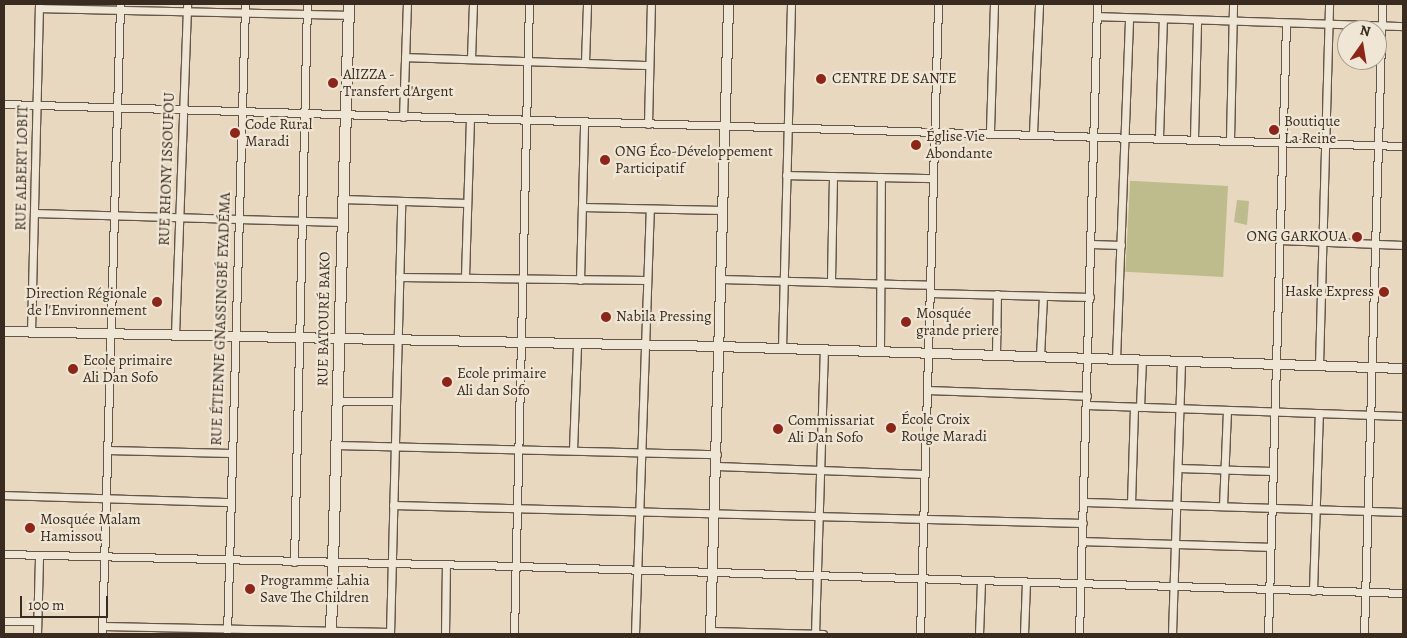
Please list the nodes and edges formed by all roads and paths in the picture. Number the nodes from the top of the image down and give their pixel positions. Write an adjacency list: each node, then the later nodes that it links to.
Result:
1 (187, 4): 21 (street, RUE RHONY ISSOUFOU)
2 (245, 4): 22 (street, RUE ÉTIENNE GNASSINGBÉ EYADÉMA)
3 (307, 4): 23 (street)
4 (349, 4): 24 (main road, RUE BATOURÉ BAKO)
5 (407, 4): 36 (street)
6 (473, 4): 37 (street)
7 (529, 4): 38 (street)
8 (587, 4): 39 (street)
9 (651, 4): 40 (street)
10 (728, 4): 54 (street)
11 (791, 4): 55 (street)
12 (938, 4): 56 (street)
13 (994, 4): 57 (street)
14 (1039, 4): 58 (street)
15 (1097, 4): 25 (street)
16 (1232, 4): 30 (street)
17 (1329, 4): 32 (street)
18 (1382, 4): 29 (street)
19 (39, 6): 20 (street); 43 (street, RUE ALBERT LOBIT)
20 (120, 7): 21 (street); 44 (street)
21 (187, 12): 22 (street); 45 (street, RUE RHONY ISSOUFOU)
22 (245, 13): 23 (street); 46 (street, RUE ÉTIENNE GNASSINGBÉ EYADÉMA)
23 (307, 14): 24 (street); 47 (street)
24 (349, 15): 48 (main road, RUE BATOURÉ BAKO)
25 (1097, 16): 26 (street); 59 (street)
26 (1129, 18): 27 (street); 60 (street)
27 (1163, 19): 28 (street); 61 (street)
28 (1197, 20): 30 (street); 62 (street)
29 (1382, 20)
30 (1232, 21): 31 (street); 63 (street)
31 (1286, 22): 32 (street); 64 (street)
32 (1328, 23): 33 (street); 65 (street)
33 (1337, 23)
34 (1387, 25): 35 (street)
35 (1403, 26)
36 (405, 57): 37 (street); 49 (street)
37 (471, 58): 38 (street)
38 (527, 60): 39 (street); 51 (street)
39 (585, 62): 40 (street)
40 (649, 65): 53 (street)
41 (1380, 70): 66 (street)
42 (4, 104): 43 (street)
43 (37, 105): 44 (street); 78 (street, RUE ALBERT LOBIT)
44 (116, 106): 45 (street); 79 (street)
45 (183, 110): 46 (street); 80 (street, RUE RHONY ISSOUFOU)
46 (241, 112): 47 (street); 81 (street, RUE ÉTIENNE GNASSINGBÉ EYADÉMA)
47 (304, 114): 48 (street); 82 (street)
48 (344, 115): 49 (street); 72 (main road, RUE BATOURÉ BAKO)
49 (403, 117): 50 (street)
50 (470, 118): 51 (street); 74 (street)
51 (526, 121): 52 (street); 92 (street)
52 (584, 122): 53 (street); 75 (street)
53 (648, 124): 54 (street)
54 (726, 126): 55 (street); 77 (street)
55 (788, 128): 56 (street); 68 (street)
56 (933, 131): 57 (street); 71 (street)
57 (990, 131): 58 (street)
58 (1034, 133): 59 (street)
59 (1093, 134): 60 (street); 86 (street)
60 (1125, 135): 61 (street); 88 (street)
61 (1159, 136): 62 (street)
62 (1194, 138): 63 (street)
63 (1230, 139): 64 (street)
64 (1283, 141): 65 (street); 84 (street)
65 (1324, 143): 66 (street); 85 (street)
66 (1378, 145): 67 (street); 87 (street)
67 (1403, 146)
68 (786, 175): 69 (street); 96 (street)
69 (833, 176): 70 (street); 97 (street)
70 (882, 177): 71 (street); 98 (street)
71 (933, 178): 99 (street)
72 (342, 200): 73 (street); 83 (main road, RUE BATOURÉ BAKO)
73 (402, 200): 74 (street); 90 (street)
74 (467, 203): 91 (street)
75 (582, 207): 76 (street); 94 (street)
76 (650, 209): 77 (street); 95 (street)
77 (722, 210): 93 (street)
78 (34, 213): 79 (street); 105 (street, RUE ALBERT LOBIT)
79 (115, 215): 80 (street); 106 (street)
80 (180, 217): 81 (street); 107 (street, RUE RHONY ISSOUFOU)
81 (237, 219): 82 (street); 108 (street, RUE ÉTIENNE GNASSINGBÉ EYADÉMA)
82 (301, 221): 83 (street); 109 (street)
83 (341, 222): 110 (main road, RUE BATOURÉ BAKO)
84 (1279, 240): 85 (street); 126 (street)
85 (1322, 242): 87 (street); 127 (street)
86 (1091, 244): 88 (street); 103 (street)
87 (1376, 244): 89 (street); 128 (street)
88 (1121, 245): 123 (street)
89 (1403, 245)
90 (399, 277): 91 (street); 111 (street)
91 (465, 277): 92 (street)
92 (522, 279): 94 (street); 112 (street)
93 (721, 279): 96 (street); 115 (street)
94 (580, 280): 95 (street)
95 (646, 280): 114 (street)
96 (784, 280): 97 (street); 116 (street)
97 (831, 280): 98 (street)
98 (880, 283): 99 (street); 118 (street)
99 (930, 285): 100 (street)
100 (930, 293): 101 (street); 119 (street)
101 (997, 294): 102 (street); 120 (street)
102 (1043, 296): 103 (street); 121 (street)
103 (1090, 297): 122 (street)
104 (4, 331): 105 (street)
105 (31, 332): 106 (street)
106 (111, 334): 107 (street); 145 (street)
107 (175, 335): 108 (street)
108 (234, 337): 109 (street); 148 (street, RUE ÉTIENNE GNASSINGBÉ EYADÉMA)
109 (298, 338): 110 (street); 181 (street)
110 (339, 339): 111 (street); 132 (main road, RUE BATOURÉ BAKO)
111 (399, 340): 112 (street); 133 (street)
112 (520, 342): 113 (street); 144 (street)
113 (577, 344): 114 (street); 146 (street)
114 (643, 345): 115 (street); 147 (street)
115 (718, 346): 116 (street); 149 (street)
116 (782, 348): 117 (street)
117 (824, 350): 118 (street); 153 (street)
118 (880, 351): 119 (street)
119 (928, 353): 120 (street); 130 (street)
120 (996, 355): 121 (street)
121 (1040, 356): 122 (street)
122 (1089, 358): 123 (street); 131 (street)
123 (1116, 359): 124 (street)
124 (1142, 359): 125 (street); 135 (street)
125 (1181, 361): 126 (street); 136 (street)
126 (1275, 364): 127 (street); 138 (street)
127 (1318, 365): 128 (street)
128 (1372, 367): 129 (street); 140 (street)
129 (1403, 368)
130 (927, 390): 131 (street); 155 (street)
131 (1087, 396): 134 (street)
132 (337, 400): 133 (street); 142 (main road, RUE BATOURÉ BAKO)
133 (396, 401): 143 (street)
134 (1087, 406): 135 (street); 159 (street)
135 (1137, 407): 136 (street); 160 (street)
136 (1179, 408): 137 (street); 151 (street)
137 (1227, 410): 138 (street); 152 (street)
138 (1274, 411): 139 (street); 154 (street)
139 (1319, 413): 140 (street); 166 (street)
140 (1371, 414): 141 (street); 167 (street)
141 (1403, 416)
142 (336, 445): 143 (street); 182 (main road, RUE BATOURÉ BAKO)
143 (395, 446): 144 (street); 161 (street)
144 (518, 449): 146 (street); 165 (street)
145 (108, 450): 148 (street); 157 (street)
146 (573, 450): 147 (street)
147 (640, 452): 149 (street); 168 (street)
148 (231, 453): 158 (street, RUE ÉTIENNE GNASSINGBÉ EYADÉMA)
149 (717, 454): 150 (street)
150 (717, 466): 153 (street); 170 (street)
151 (1178, 468): 152 (street); 162 (street)
152 (1225, 470): 154 (street); 163 (street)
153 (821, 471): 155 (street); 171 (street)
154 (1272, 471): 164 (street)
155 (924, 474): 172 (street)
156 (4, 495): 157 (street)
157 (106, 499): 158 (street); 179 (street)
158 (230, 502): 180 (street, RUE ÉTIENNE GNASSINGBÉ EYADÉMA)
159 (1085, 502): 160 (street); 173 (street)
160 (1131, 503): 162 (street)
161 (393, 505): 165 (street); 183 (street)
162 (1176, 505): 163 (street); 175 (street)
163 (1223, 506): 164 (street)
164 (1270, 508): 166 (street); 176 (street)
165 (517, 509): 168 (street); 185 (street)
166 (1315, 509): 167 (street); 195 (street)
167 (1368, 511): 169 (street); 196 (street)
168 (638, 512): 170 (street); 186 (street)
169 (1403, 512)
170 (715, 514): 171 (street); 187 (street)
171 (819, 516): 172 (street); 188 (street)
172 (922, 519): 173 (street); 189 (street)
173 (1083, 523): 174 (street)
174 (1083, 541): 175 (street); 192 (street)
175 (1175, 544): 176 (street); 193 (street)
176 (1270, 547): 194 (street)
177 (4, 554): 178 (street)
178 (39, 555): 179 (street); 199 (street)
179 (104, 556): 180 (street); 200 (street)
180 (229, 561): 181 (street); 201 (street, RUE ÉTIENNE GNASSINGBÉ EYADÉMA)
181 (294, 562): 182 (street)
182 (333, 562): 183 (street); 203 (main road, RUE BATOURÉ BAKO)
183 (392, 564): 184 (street); 204 (street)
184 (446, 565): 185 (street); 208 (street)
185 (516, 566): 186 (street); 209 (street)
186 (637, 571): 187 (street); 210 (street)
187 (713, 573): 188 (street); 202 (street)
188 (817, 576): 189 (street); 211 (street)
189 (920, 579): 190 (street); 213 (street)
190 (981, 581): 191 (street); 214 (street)
191 (1026, 582): 192 (street); 215 (street)
192 (1081, 584): 193 (street); 216 (street)
193 (1174, 587): 194 (street); 217 (street)
194 (1269, 589): 195 (street); 218 (street)
195 (1313, 591): 196 (street)
196 (1365, 592): 197 (street); 219 (street)
197 (1403, 593)
198 (4, 621): 199 (street)
199 (37, 622): 206 (street)
200 (103, 626): 201 (street); 207 (street)
201 (227, 631): 203 (street)
202 (710, 632): 205 (street)
203 (331, 633): 204 (street)
204 (390, 633)
205 (762, 633): 211 (street)
206 (36, 634)
207 (102, 634)
208 (445, 634)
209 (514, 634)
210 (635, 634)
211 (815, 634): 212 (street)
212 (823, 634)
213 (920, 634)
214 (979, 634)
215 (1024, 634)
216 (1079, 634)
217 (1172, 634)
218 (1268, 634)
219 (1364, 634)

